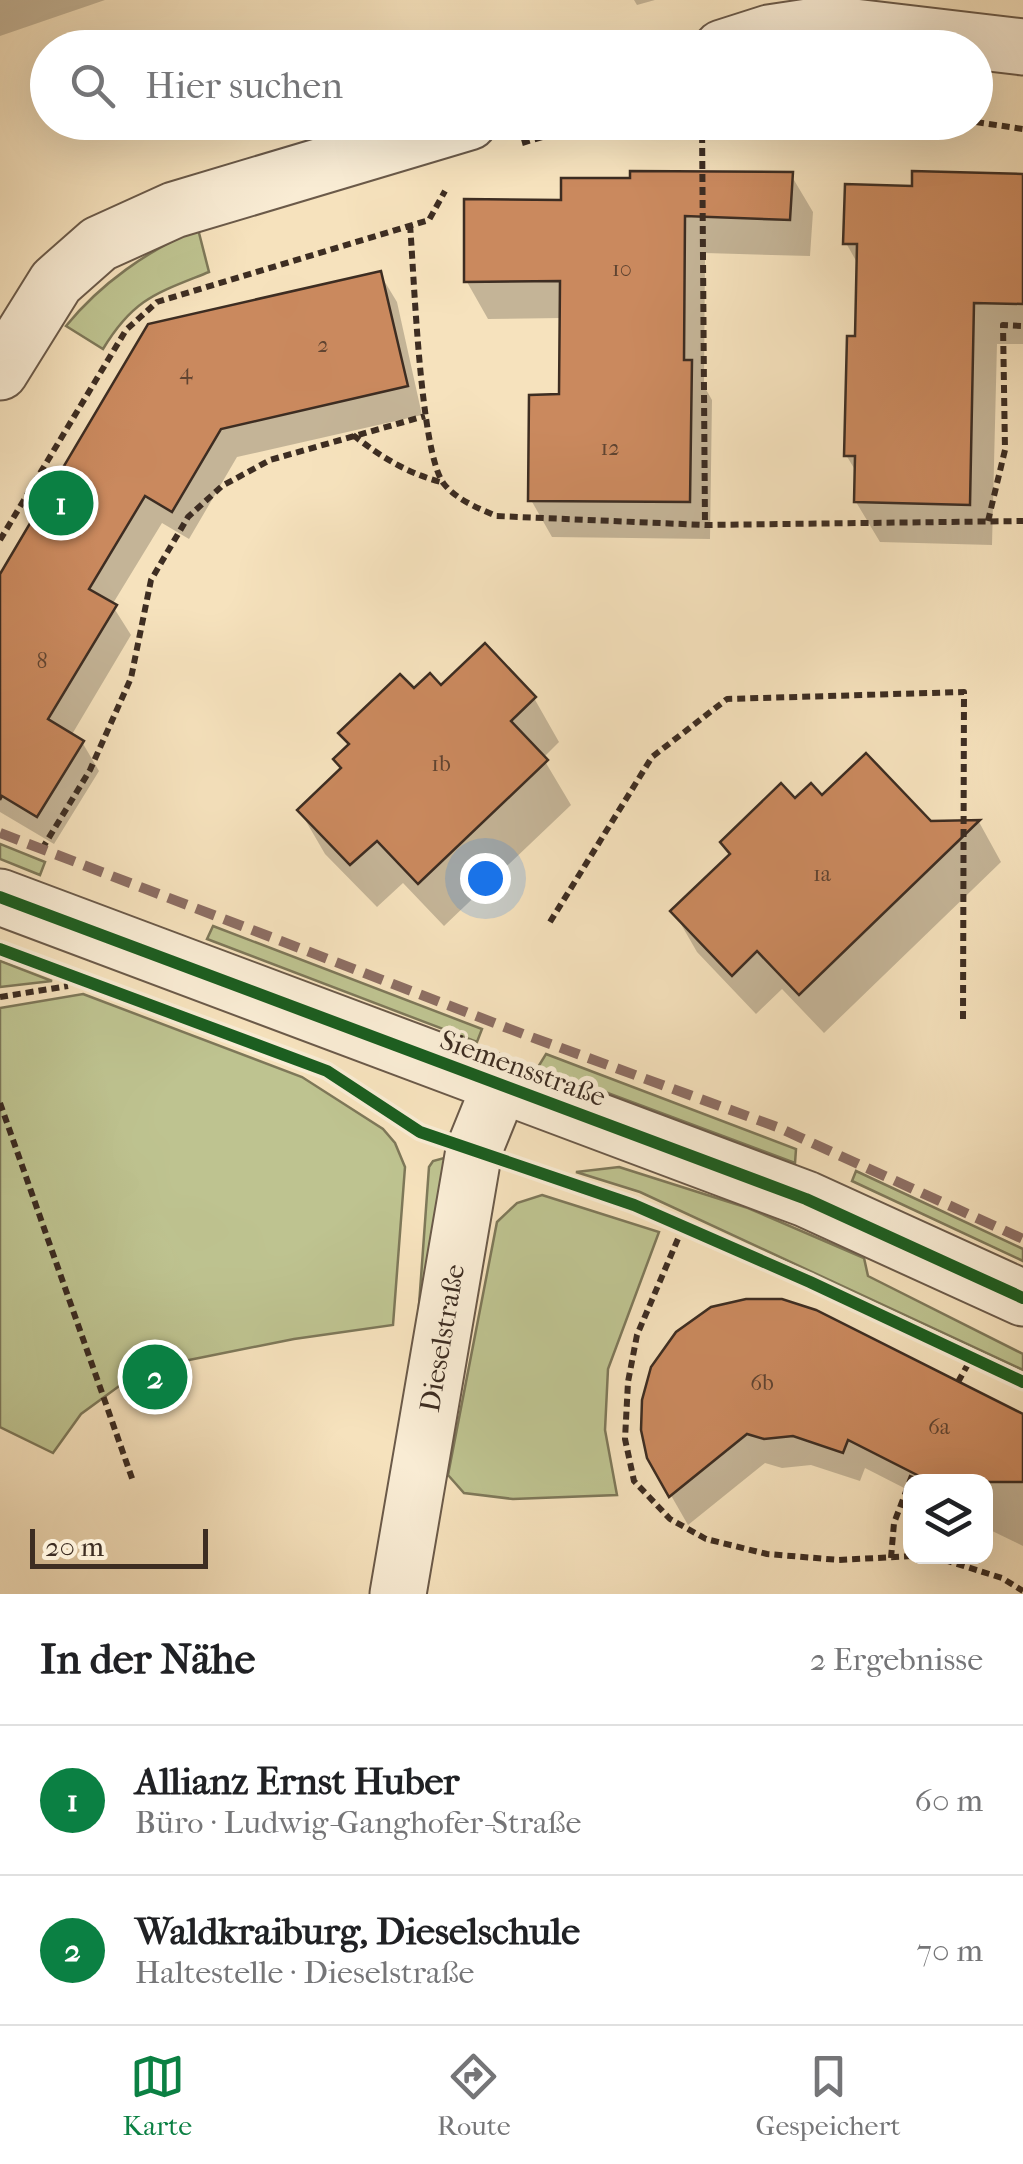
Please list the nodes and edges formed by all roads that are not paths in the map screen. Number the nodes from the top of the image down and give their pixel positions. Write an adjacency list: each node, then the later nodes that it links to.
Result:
1 (789, 30): 2 (street)
2 (877, 30)
3 (993, 44): 4 (street)
4 (1023, 48)
5 (409, 140): 6 (street)
6 (0, 372)
7 (0, 897): 8 (street, Siemensstraße)
8 (500, 1086): 9 (street, Siemensstraße); 10 (street, Dieselstraße)
9 (1023, 1298)
10 (398, 1594)

